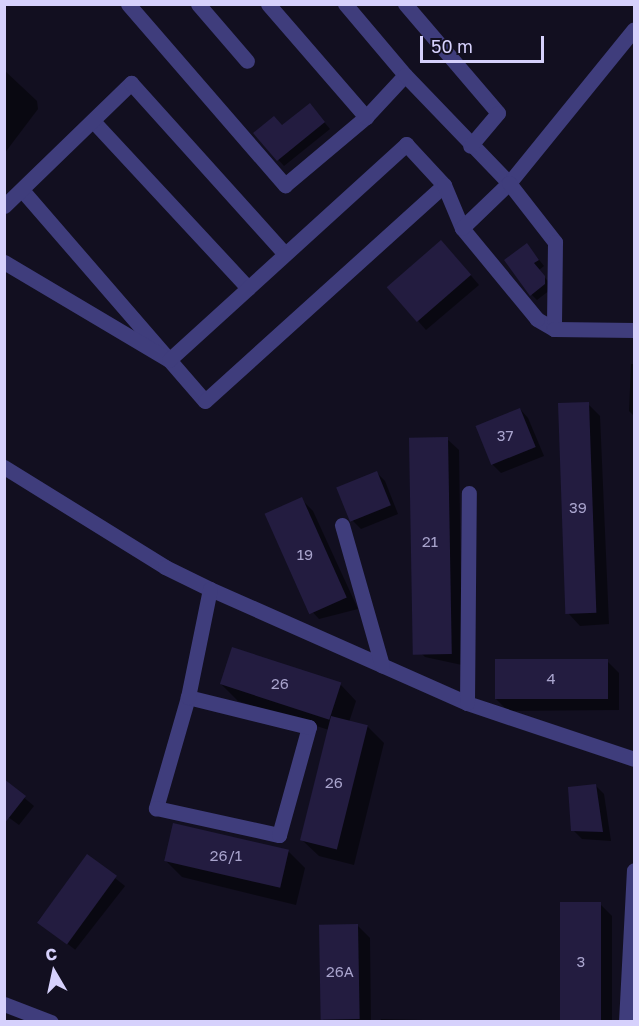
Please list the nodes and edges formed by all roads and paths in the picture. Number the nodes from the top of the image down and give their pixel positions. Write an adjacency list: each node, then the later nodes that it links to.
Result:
1 (128, 4): 9 (street)
2 (198, 4): 7 (street)
3 (268, 4): 9 (street)
4 (345, 4): 8 (street)
5 (405, 4): 11 (street)
6 (634, 29): 12 (street)
7 (247, 61)
8 (405, 75): 9 (street); 11 (street)
9 (366, 117)
10 (93, 121): 14 (street); 17 (street); 19 (street)
11 (470, 146): 12 (street)
12 (509, 183): 16 (street); 20 (street)
13 (444, 185): 16 (street); 17 (street); 22 (street)
14 (22, 190): 15 (street); 22 (street)
15 (4, 206)
16 (462, 228): 20 (street)
17 (285, 254): 19 (street)
18 (4, 262): 22 (street)
19 (248, 288): 22 (street)
20 (554, 329): 21 (street)
21 (634, 330)
22 (169, 360)
23 (4, 467): 26 (street)
24 (469, 493): 29 (street)
25 (342, 525): 27 (street)
26 (210, 589): 27 (street); 28 (street)
27 (382, 664): 29 (street)
28 (189, 697): 28 (street)
29 (468, 703): 30 (street)
30 (634, 759)
31 (634, 870): 34 (street)
32 (4, 1004): 33 (street)
33 (51, 1022)
34 (626, 1022)

